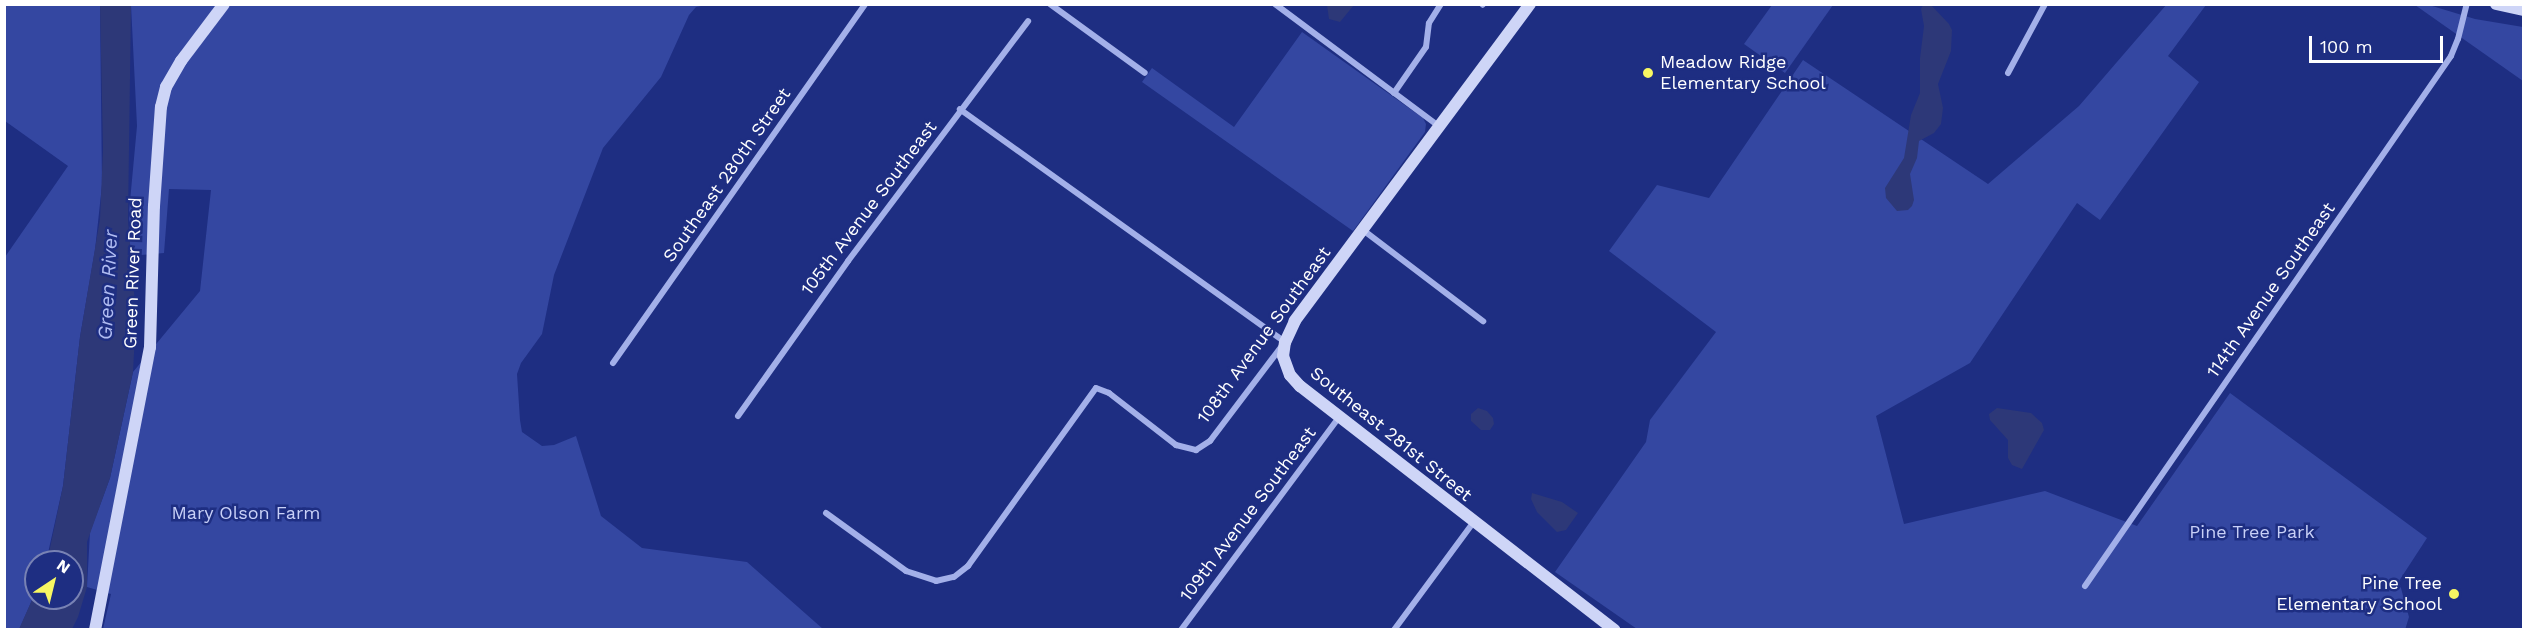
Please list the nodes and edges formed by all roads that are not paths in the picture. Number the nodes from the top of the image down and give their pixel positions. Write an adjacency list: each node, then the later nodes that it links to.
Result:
1 (224, 4): 26 (street, Green River Road)
2 (865, 4): 20 (street, Southeast 280th Street)
3 (1050, 4): 13 (street)
4 (1275, 4): 14 (street)
5 (1441, 4): 14 (street)
6 (1530, 4): 16 (street, 108th Avenue Southeast)
7 (2044, 4): 12 (street)
8 (2467, 4): 25 (street, 114th Avenue Southeast)
9 (2496, 4): 10 (street)
10 (2523, 10)
11 (1028, 21): 15 (street, 105th Avenue Southeast)
12 (2008, 73)
13 (1145, 74)
14 (1394, 93): 16 (street)
15 (960, 109): 19 (street); 21 (street, 105th Avenue Southeast)
16 (1440, 127): 17 (street, 108th Avenue Southeast)
17 (1363, 231): 18 (street); 19 (street, 108th Avenue Southeast)
18 (1483, 321)
19 (1285, 342): 22 (street, Southeast 281st Street); 23 (street, 108th Avenue Southeast)
20 (613, 363)
21 (738, 416)
22 (1339, 417): 24 (street, Southeast 281st Street); 27 (street, 109th Avenue Southeast)
23 (826, 513)
24 (1473, 523): 28 (street); 29 (street, Southeast 281st Street)
25 (2085, 586)
26 (95, 630)
27 (1181, 630)
28 (1394, 630)
29 (1614, 630)

